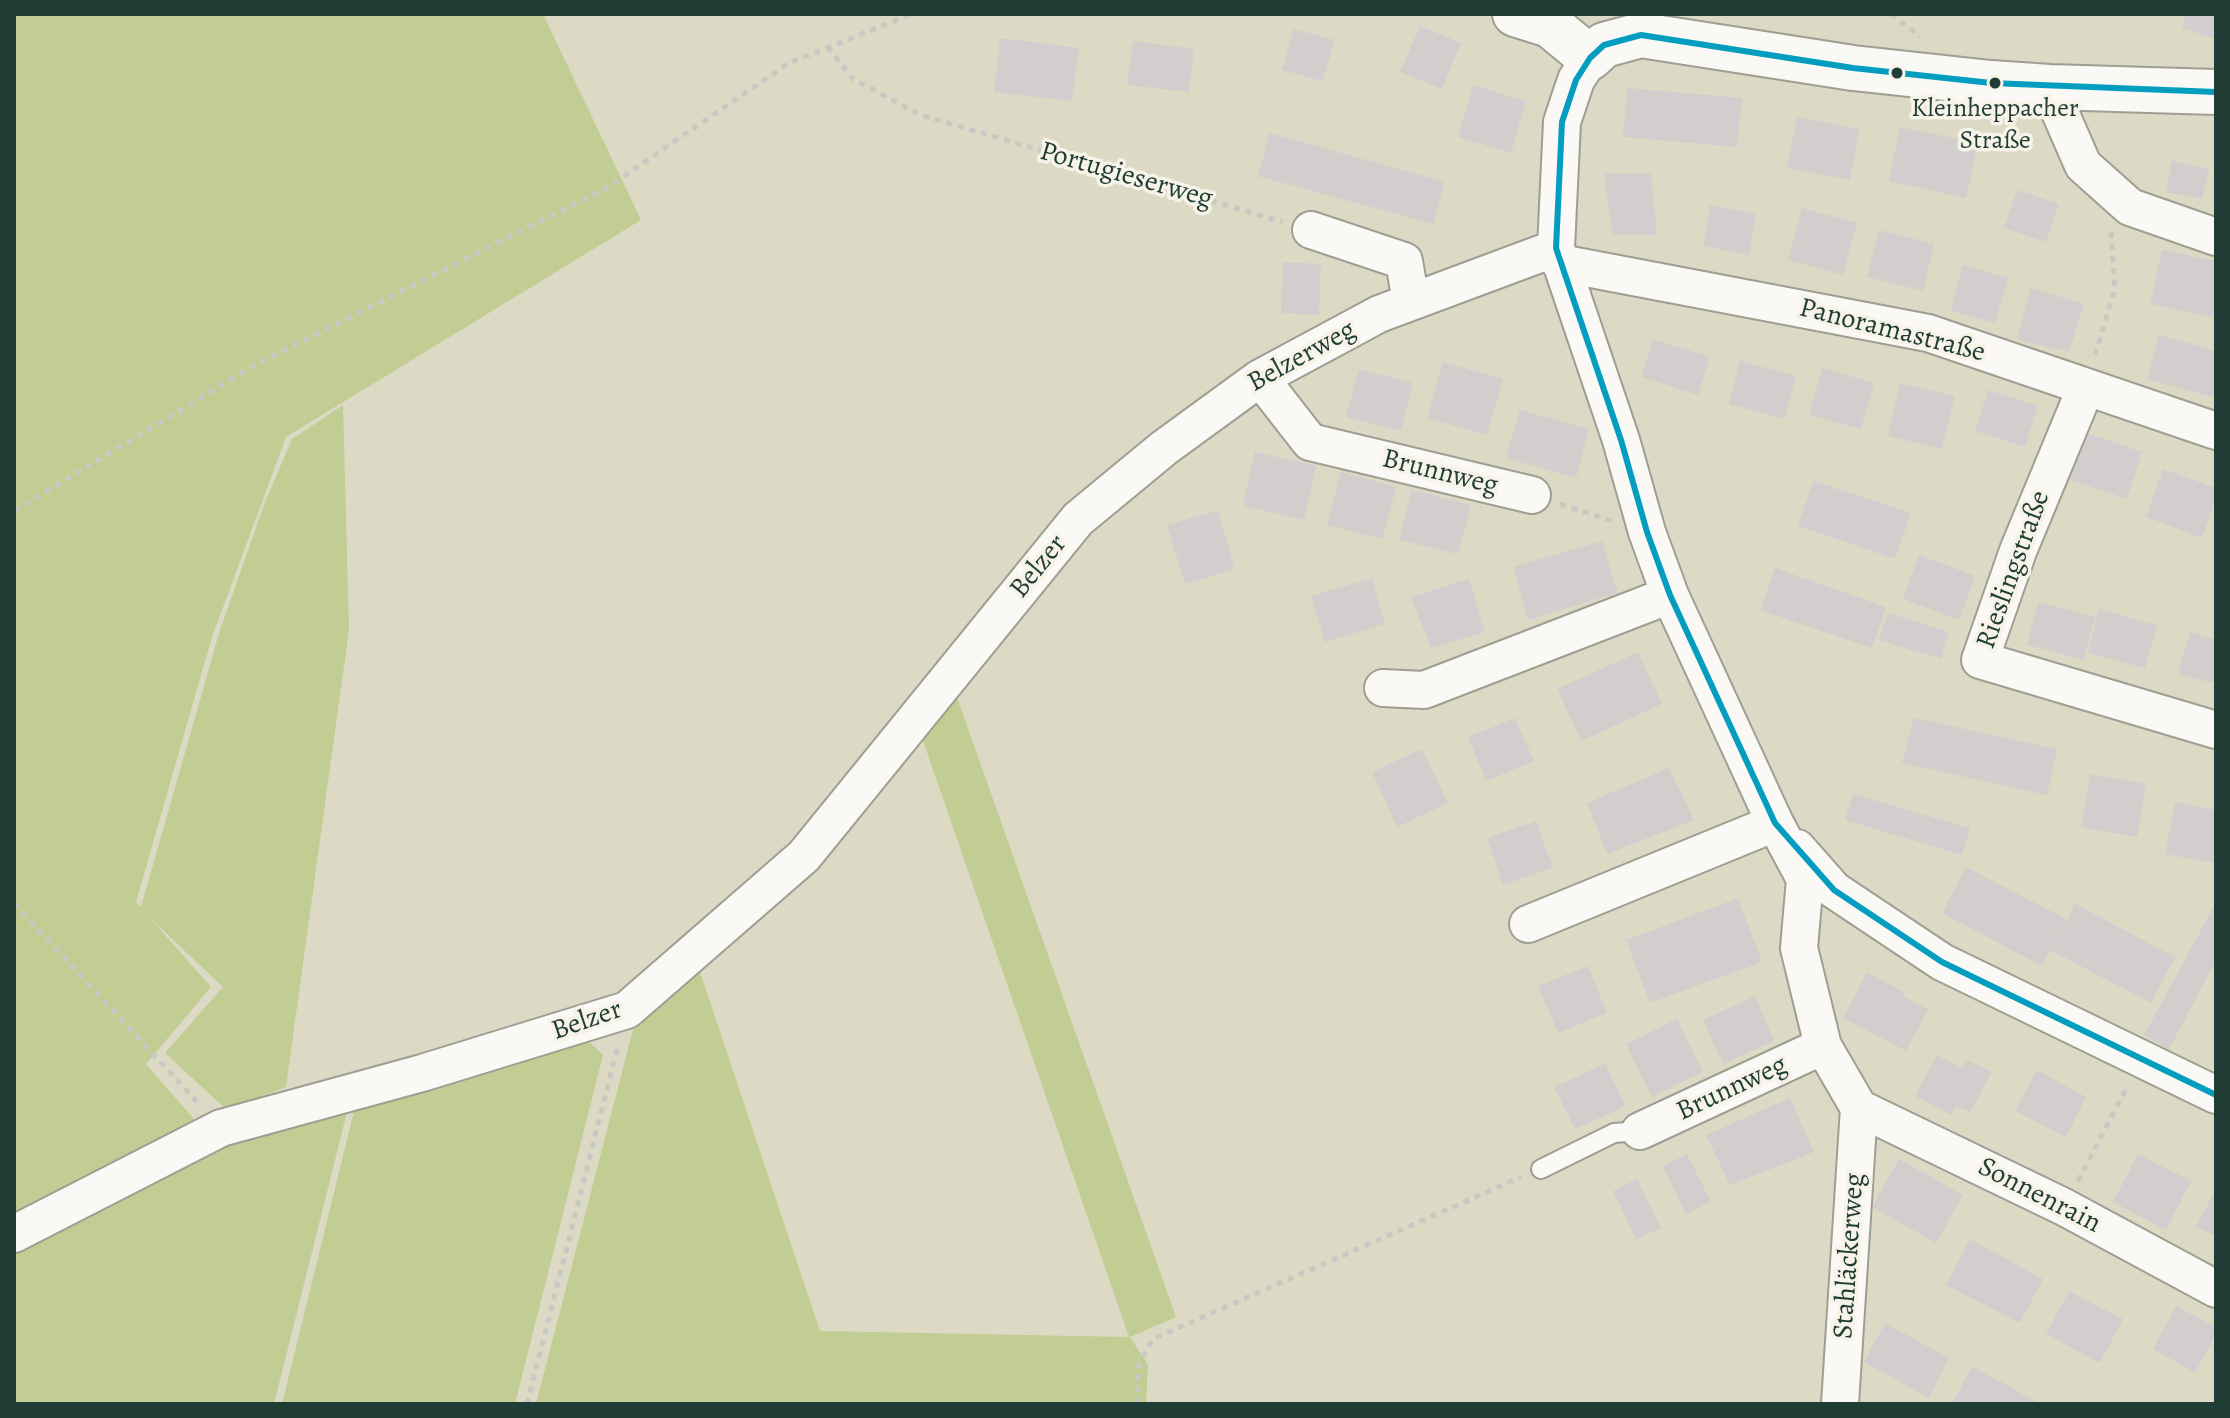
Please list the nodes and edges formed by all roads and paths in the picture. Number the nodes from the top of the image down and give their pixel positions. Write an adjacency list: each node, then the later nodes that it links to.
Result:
1 (912, 14): 3 (path)
2 (1515, 14): 4 (street)
3 (828, 47): 8 (path, Portugieserweg); 16 (path)
4 (1590, 58): 5 (street); 10 (street, Brunnweg)
5 (2049, 87): 6 (street); 7 (street)
6 (2216, 92)
7 (2108, 187): 9 (street); 13 (path)
8 (1311, 230): 11 (street)
9 (2216, 237)
10 (1558, 255): 11 (street, Belzerweg); 13 (street, Panoramastraße); 18 (street, Brunnweg)
11 (1411, 302): 12 (street, Belzerweg)
12 (1260, 378): 15 (street, Brunnweg); 17 (street, Belzerweg)
13 (2086, 387): 14 (street, Panoramastraße); 21 (street, Rieslingstraße)
14 (2216, 431)
15 (1532, 495): 18 (path, Brunnweg)
16 (14, 511)
17 (1078, 519): 25 (street, Belzer)
18 (1647, 532): 19 (street, Brunnweg)
19 (1670, 595): 20 (street); 22 (street, Brunnweg)
20 (1383, 688)
21 (2216, 730)
22 (1775, 823): 24 (street); 26 (street, Brunnweg); 27 (street, Brunnweg)
23 (14, 903): 30 (path)
24 (1528, 924)
25 (627, 1010): 30 (street, Belzer); 36 (path)
26 (1823, 1046): 29 (street, Brunnweg); 31 (street, Brunnweg)
27 (2143, 1058): 28 (street, Brunnweg); 33 (path)
28 (2216, 1095)
29 (1859, 1108): 33 (street, Sonnenrain); 38 (street, Stahläckerweg)
30 (221, 1128): 34 (street, Belzer)
31 (1640, 1131): 32 (lane)
32 (1541, 1169): 37 (path)
33 (2064, 1207): 35 (street, Sonnenrain)
34 (14, 1234)
35 (2216, 1289)
36 (527, 1404)
37 (1137, 1404)
38 (1840, 1404)

